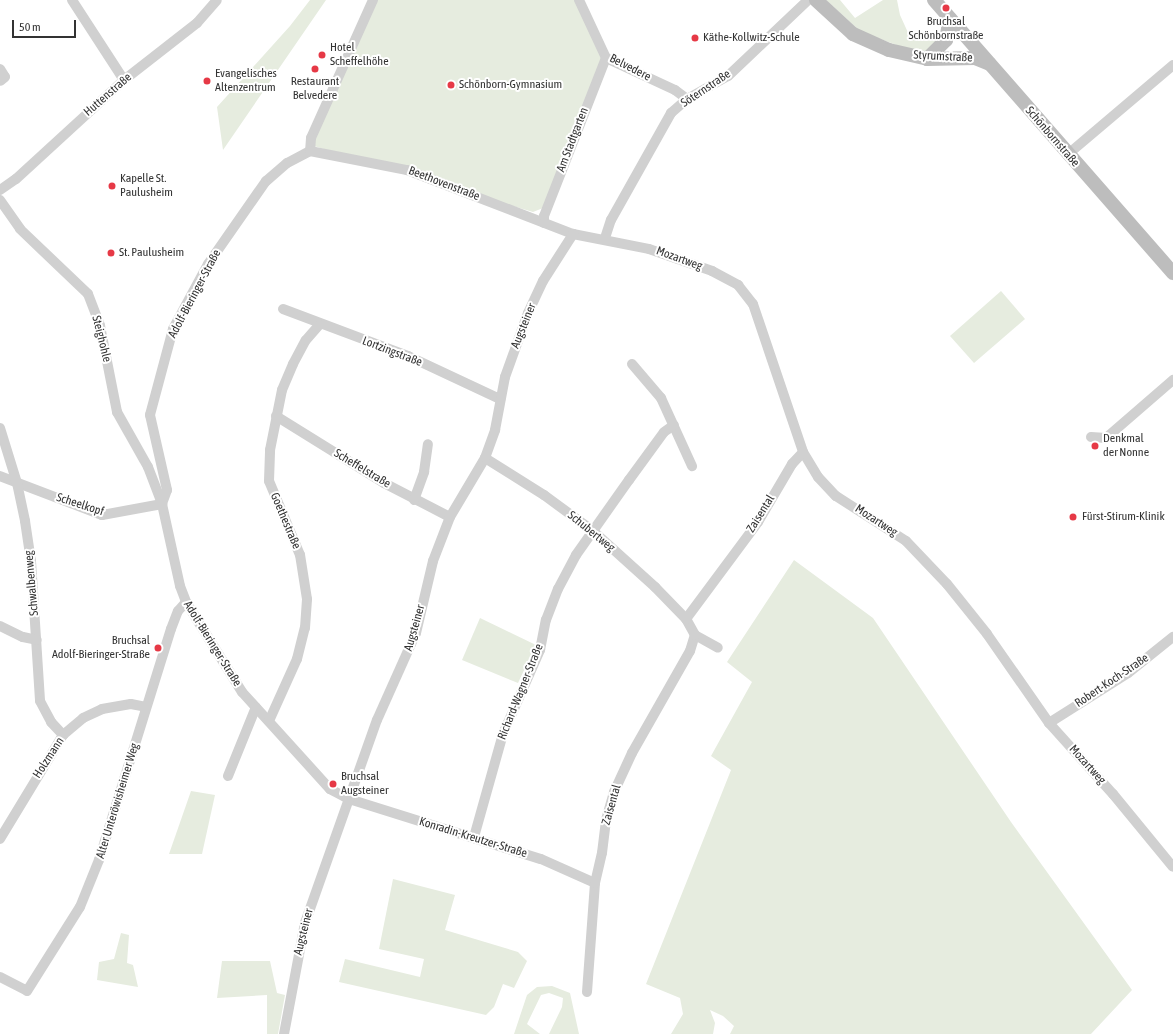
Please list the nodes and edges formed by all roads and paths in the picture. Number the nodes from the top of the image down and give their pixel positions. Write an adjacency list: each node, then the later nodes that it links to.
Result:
1 (72, 0): 14 (street)
2 (216, 0): 14 (street, Huttenstraße)
3 (373, 0): 17 (street)
4 (579, 0): 9 (street, Belvedere)
5 (808, 0): 16 (street, Söternstraße)
6 (816, 0): 10 (main road, Styrumstraße)
7 (935, 1): 8 (main road, Schönbornstraße)
8 (950, 18): 10 (main road); 11 (main road, Schönbornstraße)
9 (606, 58): 16 (street, Belvedere); 21 (street, Am Stadtgarten)
10 (927, 59): 11 (main road, Styrumstraße)
11 (990, 64): 18 (main road, Schönbornstraße)
12 (1173, 65): 18 (street)
13 (0, 69): 15 (street)
14 (124, 80): 19 (street, Huttenstraße)
15 (0, 81)
16 (687, 100): 23 (street, Söternstraße)
17 (310, 151): 21 (street, Beethovenstraße); 41 (street, Adolf-Bieringer-Straße)
18 (1067, 155): 24 (main road, Schönbornstraße)
19 (0, 190)
20 (0, 200): 41 (street, Steighohle)
21 (544, 223): 22 (street, Beethovenstraße)
22 (573, 234): 23 (street, Mozartweg); 29 (street, Augsteiner)
23 (605, 238): 35 (street, Mozartweg)
24 (1173, 273)
25 (283, 309): 26 (street, Lortzingstraße)
26 (319, 325): 29 (street, Lortzingstraße); 30 (street, Goethestraße)
27 (632, 364): 31 (street)
28 (1173, 380): 33 (street)
29 (500, 399): 36 (street, Augsteiner)
30 (276, 416): 40 (street, Scheffelstraße); 53 (street, Goethestraße)
31 (674, 425): 37 (street); 43 (street, Richard-Wagner-Straße)
32 (0, 428): 39 (street, Schwalbenweg)
33 (1091, 437)
34 (428, 444): 40 (street)
35 (803, 452): 45 (street, Zaisental); 54 (street, Mozartweg)
36 (485, 458): 42 (street, Augsteiner); 43 (street, Schubertweg)
37 (692, 466)
38 (0, 476): 39 (street, Scheelkopf)
39 (17, 483): 41 (street, Scheelkopf); 48 (street, Schwalbenweg)
40 (414, 500): 42 (street, Scheffelstraße)
41 (162, 504): 44 (street, Adolf-Bieringer-Straße)
42 (450, 517): 57 (street, Augsteiner)
43 (593, 531): 45 (street, Schubertweg); 58 (street, Richard-Wagner-Straße)
44 (186, 602): 51 (street, Alter Unteröwisheimer Weg); 52 (street, Adolf-Bieringer-Straße)
45 (686, 619): 47 (street)
46 (0, 626): 48 (street)
47 (695, 635): 50 (street); 61 (street, Zaisental)
48 (37, 640): 55 (street, Schwalbenweg)
49 (1171, 643): 54 (street, Robert-Koch-Straße)
50 (718, 648)
51 (146, 707): 55 (street, Holzmann); 62 (street, Alter Unteröwisheimer Weg)
52 (256, 707): 53 (street, Adolf-Bieringer-Straße); 56 (street)
53 (269, 721): 57 (street, Adolf-Bieringer-Straße)
54 (1049, 723): 60 (street, Mozartweg)
55 (62, 735): 59 (street, Holzmann)
56 (228, 776)
57 (349, 799): 58 (street, Konradin-Kreutzer-Straße); 64 (street, Augsteiner)
58 (474, 837): 61 (street, Konradin-Kreutzer-Straße)
59 (0, 839)
60 (1173, 867)
61 (595, 883): 63 (street, Zaisental)
62 (0, 977)
63 (587, 992)
64 (284, 1034)

